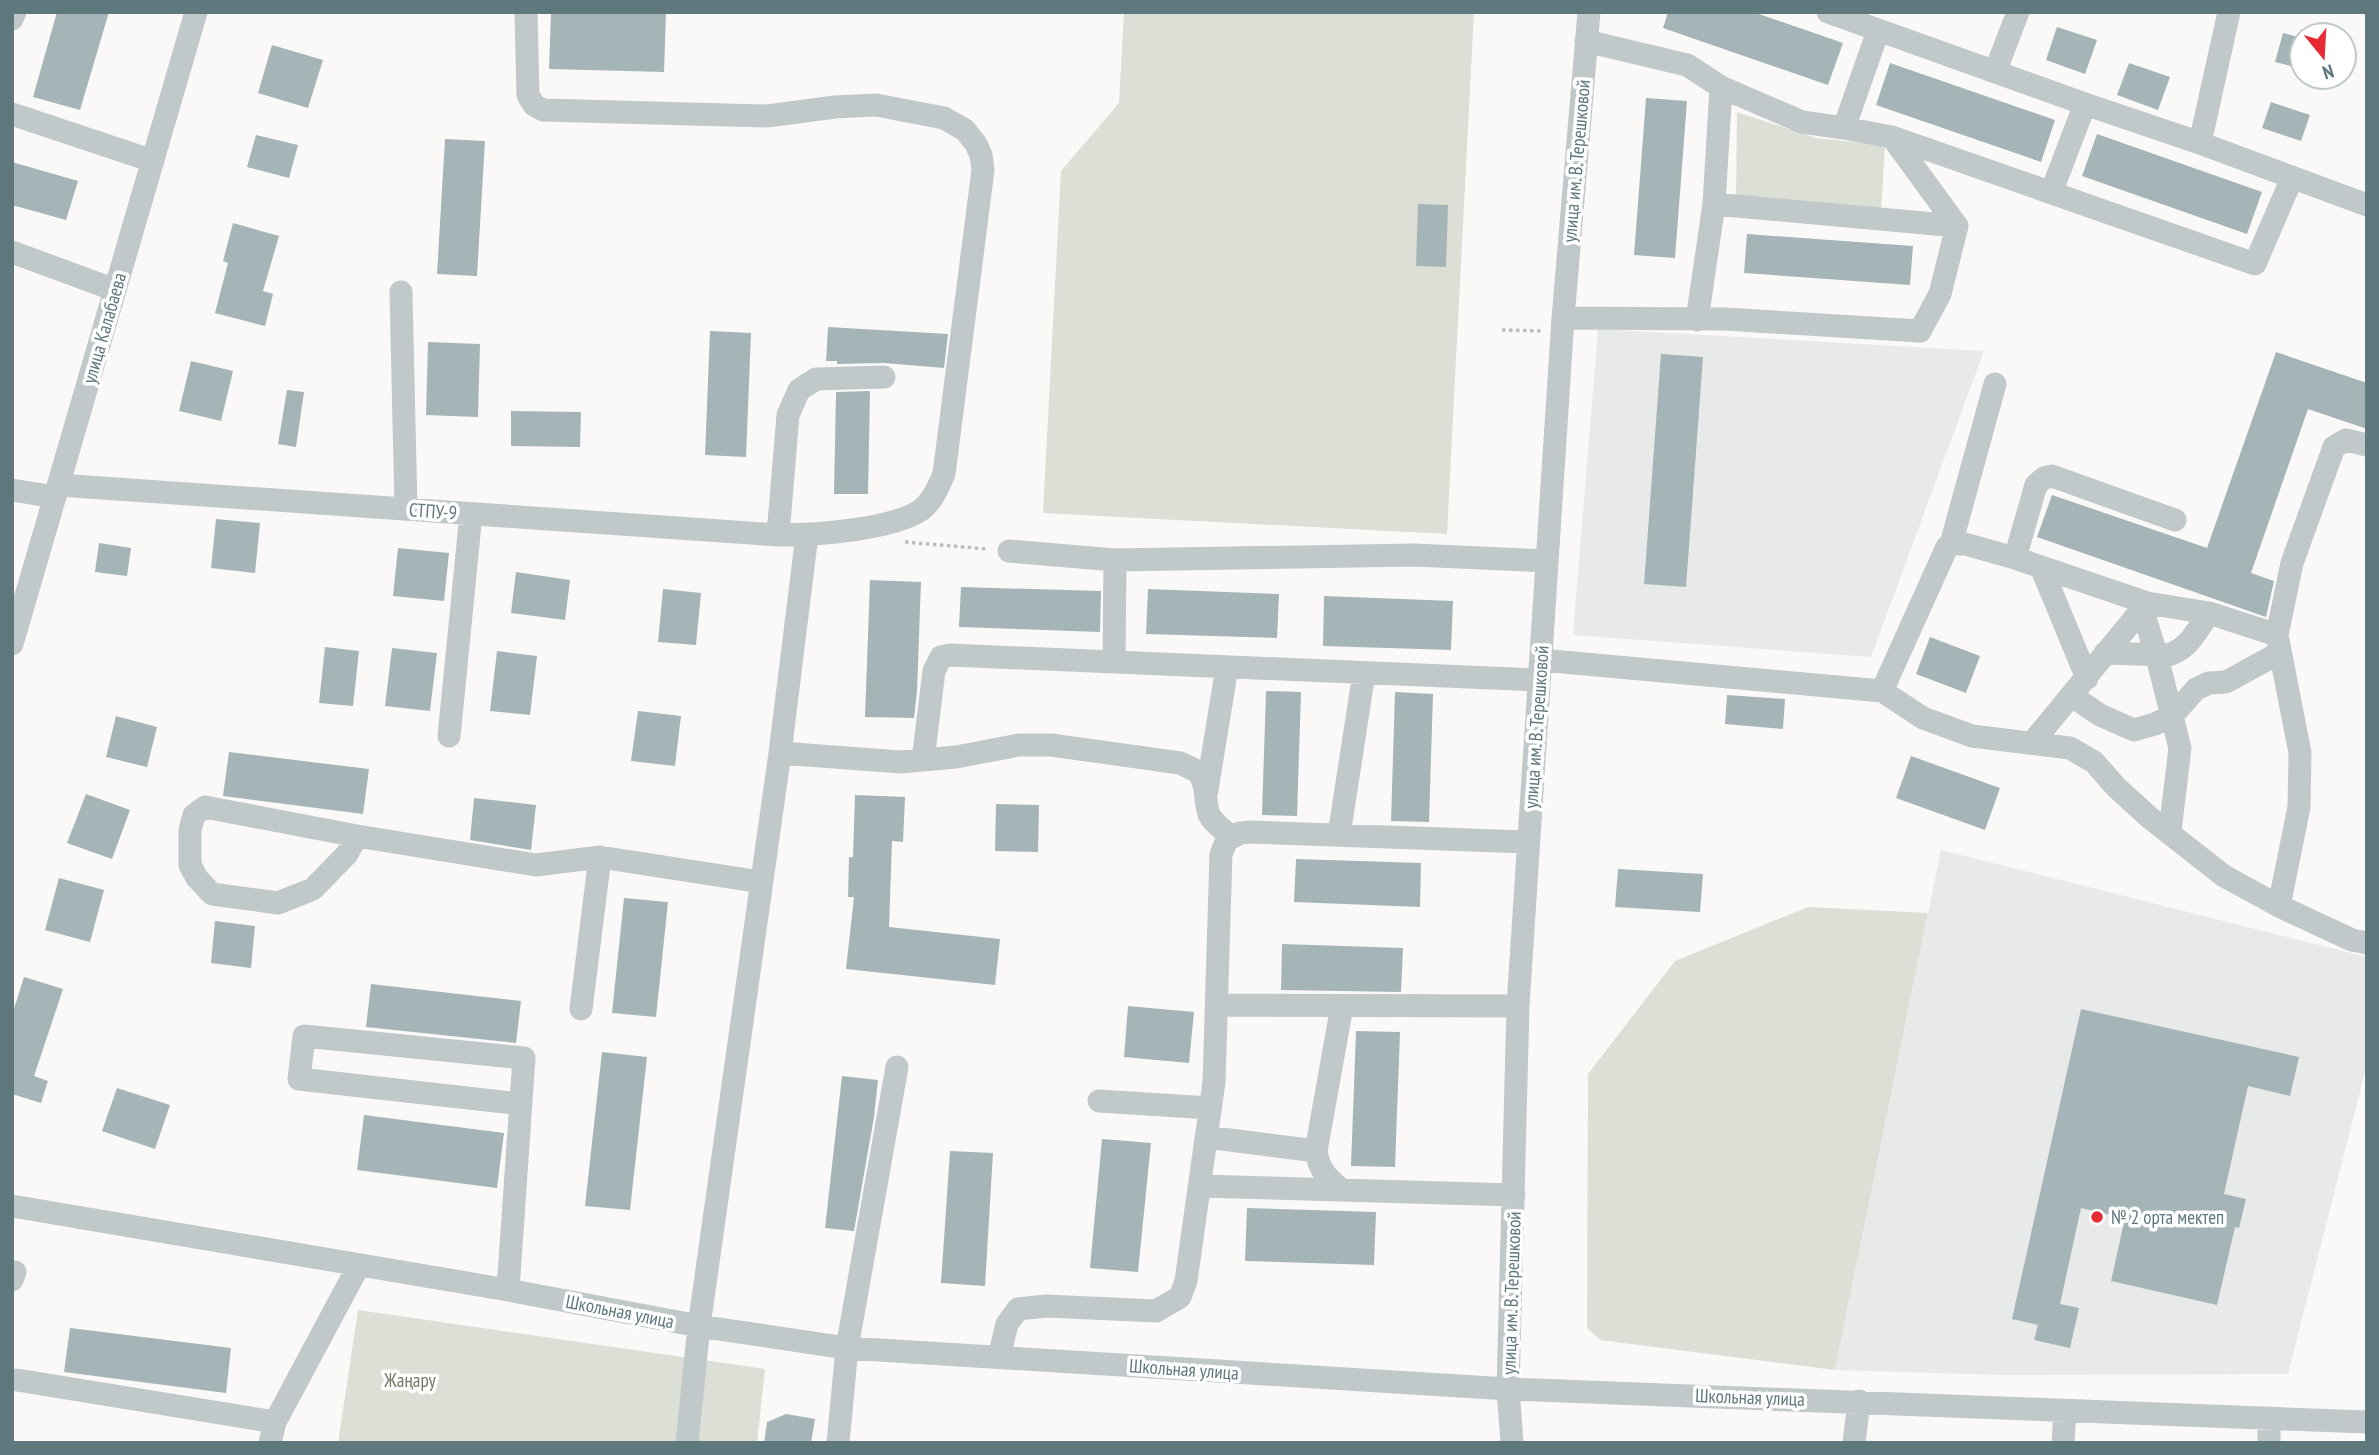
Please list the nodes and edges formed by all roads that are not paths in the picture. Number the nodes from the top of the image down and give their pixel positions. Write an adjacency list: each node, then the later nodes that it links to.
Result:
1 (16, 12): 8 (street)
2 (196, 12): 18 (street, улица Калабаева)
3 (526, 12): 38 (street, СТПУ-9)
4 (1588, 12): 10 (street, улица им. В. Терешковой)
5 (1828, 12): 9 (street)
6 (2018, 12): 11 (street)
7 (2229, 12): 17 (street)
8 (12, 19)
9 (1878, 31): 11 (street); 15 (street)
10 (1586, 41): 12 (street); 28 (street, улица им. В. Терешковой)
11 (1995, 72): 13 (street)
12 (1721, 87): 15 (street); 21 (street)
13 (2085, 104): 17 (street); 20 (street)
14 (12, 114): 18 (street)
15 (1844, 128): 16 (street)
16 (1892, 137): 20 (street); 23 (street)
17 (2200, 143): 19 (street)
18 (153, 161): 25 (street, улица Калабаева)
19 (2292, 178): 20 (street); 22 (street)
20 (2052, 193)
21 (1714, 204): 23 (street); 27 (street)
22 (2367, 205)
23 (1957, 226): 27 (street)
24 (12, 252): 25 (street)
25 (115, 290): 33 (street, улица Калабаева)
26 (401, 292): 34 (street)
27 (1697, 320): 28 (street)
28 (1563, 325): 43 (street, улица им. В. Терешковой)
29 (884, 377): 37 (street)
30 (1995, 384): 39 (street)
31 (2367, 445): 48 (street)
32 (12, 490): 33 (street, СТПУ-9)
33 (57, 491): 34 (street, СТПУ-9); 47 (street, улица Калабаева)
34 (406, 509): 35 (street, СТПУ-9)
35 (471, 514): 37 (street, СТПУ-9); 59 (street)
36 (2175, 520): 41 (street)
37 (778, 535): 38 (street, СТПУ-9)
38 (807, 535): 61 (street)
39 (1951, 544): 41 (street); 56 (street)
40 (1009, 551): 42 (street)
41 (2015, 558): 44 (street)
42 (1115, 560): 43 (street); 51 (street)
43 (1547, 561): 53 (street, улица им. В. Терешковой)
44 (2041, 567): 45 (street); 55 (street)
45 (2144, 606): 46 (street); 49 (street); 50 (street)
46 (2209, 613): 48 (street); 50 (street)
47 (12, 644)
48 (2278, 644): 58 (street); 71 (street)
49 (2105, 653): 50 (street); 55 (street)
50 (2156, 653): 58 (street)
51 (1114, 662): 52 (street); 62 (street)
52 (1227, 667): 54 (street); 63 (street)
53 (1540, 670): 54 (street); 56 (street); 68 (street, улица им. В. Терешковой)
54 (1364, 673): 65 (street)
55 (2087, 678): 57 (street)
56 (1882, 691): 60 (street)
57 (2072, 696): 58 (street); 60 (street)
58 (2173, 715): 64 (street)
59 (449, 736)
60 (2032, 743): 64 (street)
61 (780, 753): 62 (street); 70 (street)
62 (923, 760): 63 (street)
63 (1207, 790): 67 (street)
64 (2170, 831): 71 (street)
65 (1339, 835): 67 (street); 68 (street)
66 (357, 836): 66 (street); 69 (street)
67 (1231, 837): 73 (street)
68 (1528, 842): 75 (street, улица им. В. Терешковой)
69 (600, 857): 70 (street); 76 (street)
70 (761, 882): 89 (street)
71 (2279, 906): 72 (street)
72 (2359, 942)
73 (1217, 1005): 74 (street); 80 (street)
74 (1342, 1006): 75 (street); 82 (street)
75 (1518, 1006): 85 (street, улица им. В. Терешковой)
76 (581, 1009)
77 (897, 1067): 90 (street)
78 (1099, 1101): 80 (street)
79 (520, 1104): 79 (street); 88 (street)
80 (1210, 1108): 81 (street)
81 (1206, 1137): 82 (street); 83 (street)
82 (1316, 1151): 84 (street)
83 (1199, 1186): 84 (street); 91 (street)
84 (1342, 1190): 85 (street)
85 (1514, 1195): 93 (street, улица им. В. Терешковой)
86 (12, 1206): 87 (street, Школьная улица)
87 (359, 1265): 88 (street, Школьная улица); 98 (street)
88 (508, 1290): 89 (street, Школьная улица)
89 (699, 1326): 90 (street, Школьная улица); 99 (street)
90 (847, 1348): 91 (street, Школьная улица); 100 (street)
91 (999, 1357): 93 (street, Школьная улица)
92 (17, 1380): 98 (street)
93 (1508, 1389): 94 (street, Школьная улица); 101 (street, улица им. В. Терешковой)
94 (1858, 1401): 95 (street, Школьная улица); 102 (street)
95 (2065, 1411): 96 (street, Школьная улица); 103 (street)
96 (2269, 1418): 97 (street, Школьная улица); 104 (street)
97 (2367, 1422)
98 (273, 1432)
99 (687, 1443)
100 (838, 1443)
101 (1512, 1443)
102 (1854, 1443)
103 (2063, 1443)
104 (2269, 1443)

